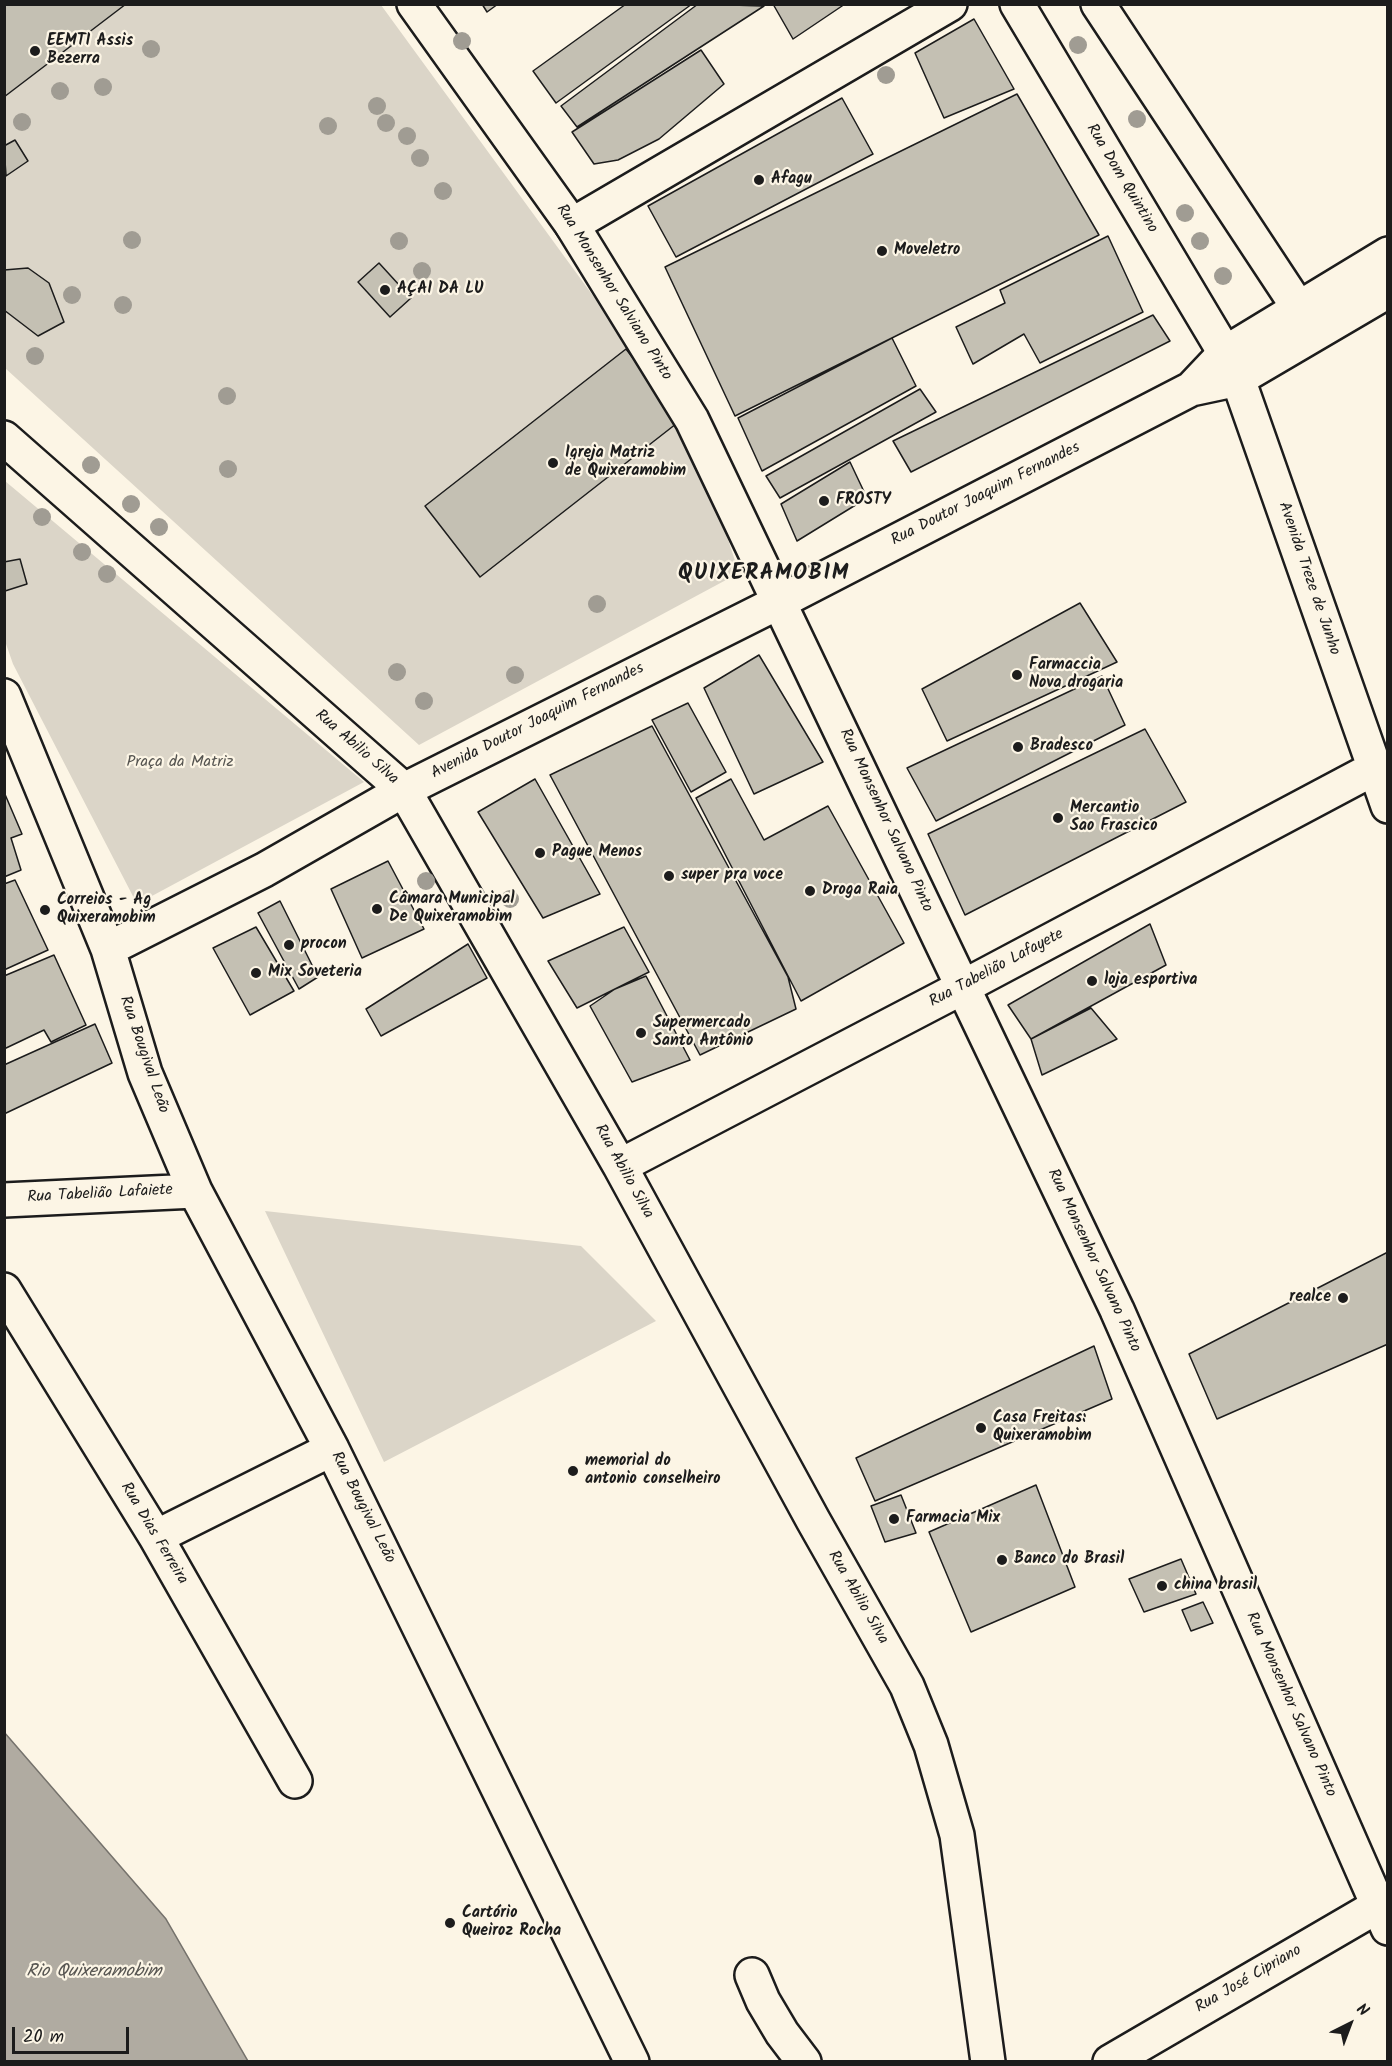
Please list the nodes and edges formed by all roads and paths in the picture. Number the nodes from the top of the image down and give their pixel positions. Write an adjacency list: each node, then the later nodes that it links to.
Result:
1 (414, 4): 5 (street, Rua Monsenhor Salviano Pinto)
2 (950, 4): 5 (street)
3 (1017, 4): 9 (street, Rua Dom Quintino)
4 (1098, 4): 8 (street)
5 (572, 225): 11 (street, Rua Monsenhor Salviano Pinto)
6 (1388, 254): 8 (street, Rua Doutor Joaquim Fernandes)
7 (1388, 291): 8 (street, Rua Doutor Joaquim Fernandes)
8 (1305, 322): 9 (street, Rua Doutor Joaquim Fernandes)
9 (1232, 366): 11 (street, Rua Doutor Joaquim Fernandes); 13 (street, Avenida Treze de Junho)
10 (4, 438): 14 (street, Rua Abilio Silva)
11 (781, 601): 14 (street, Avenida Doutor Joaquim Fernandes); 17 (street, Rua Monsenhor Salvano Pinto)
12 (4, 696): 16 (street, Rua Bougival Leão)
13 (1373, 769): 15 (street, Avenida Treze de Junho); 17 (street, Rua Tabelião Lafayete)
14 (404, 790): 16 (street, Avenida Doutor Joaquim Fernandes); 18 (street, Rua Abilio Silva)
15 (1388, 806)
16 (108, 949): 19 (street, Rua Bougival Leão)
17 (963, 987): 18 (street, Rua Tabelião Lafayete); 25 (street, Rua Monsenhor Salvano Pinto)
18 (620, 1166): 29 (street, Rua Abilio Silva)
19 (195, 1191): 20 (street, Rua Tabelião Lafaiete); 22 (street, Rua Bougival Leão)
20 (4, 1200)
21 (4, 1290): 23 (street, Rua Dias Ferreira)
22 (332, 1449): 23 (street); 27 (street, Rua Bougival Leão)
23 (156, 1537): 24 (street, Rua Dias Ferreira)
24 (295, 1781)
25 (1384, 1911): 30 (street, Rua José Cipriano)
26 (752, 1976): 28 (street)
27 (632, 2061)
28 (804, 2061)
29 (988, 2061)
30 (1110, 2061)

